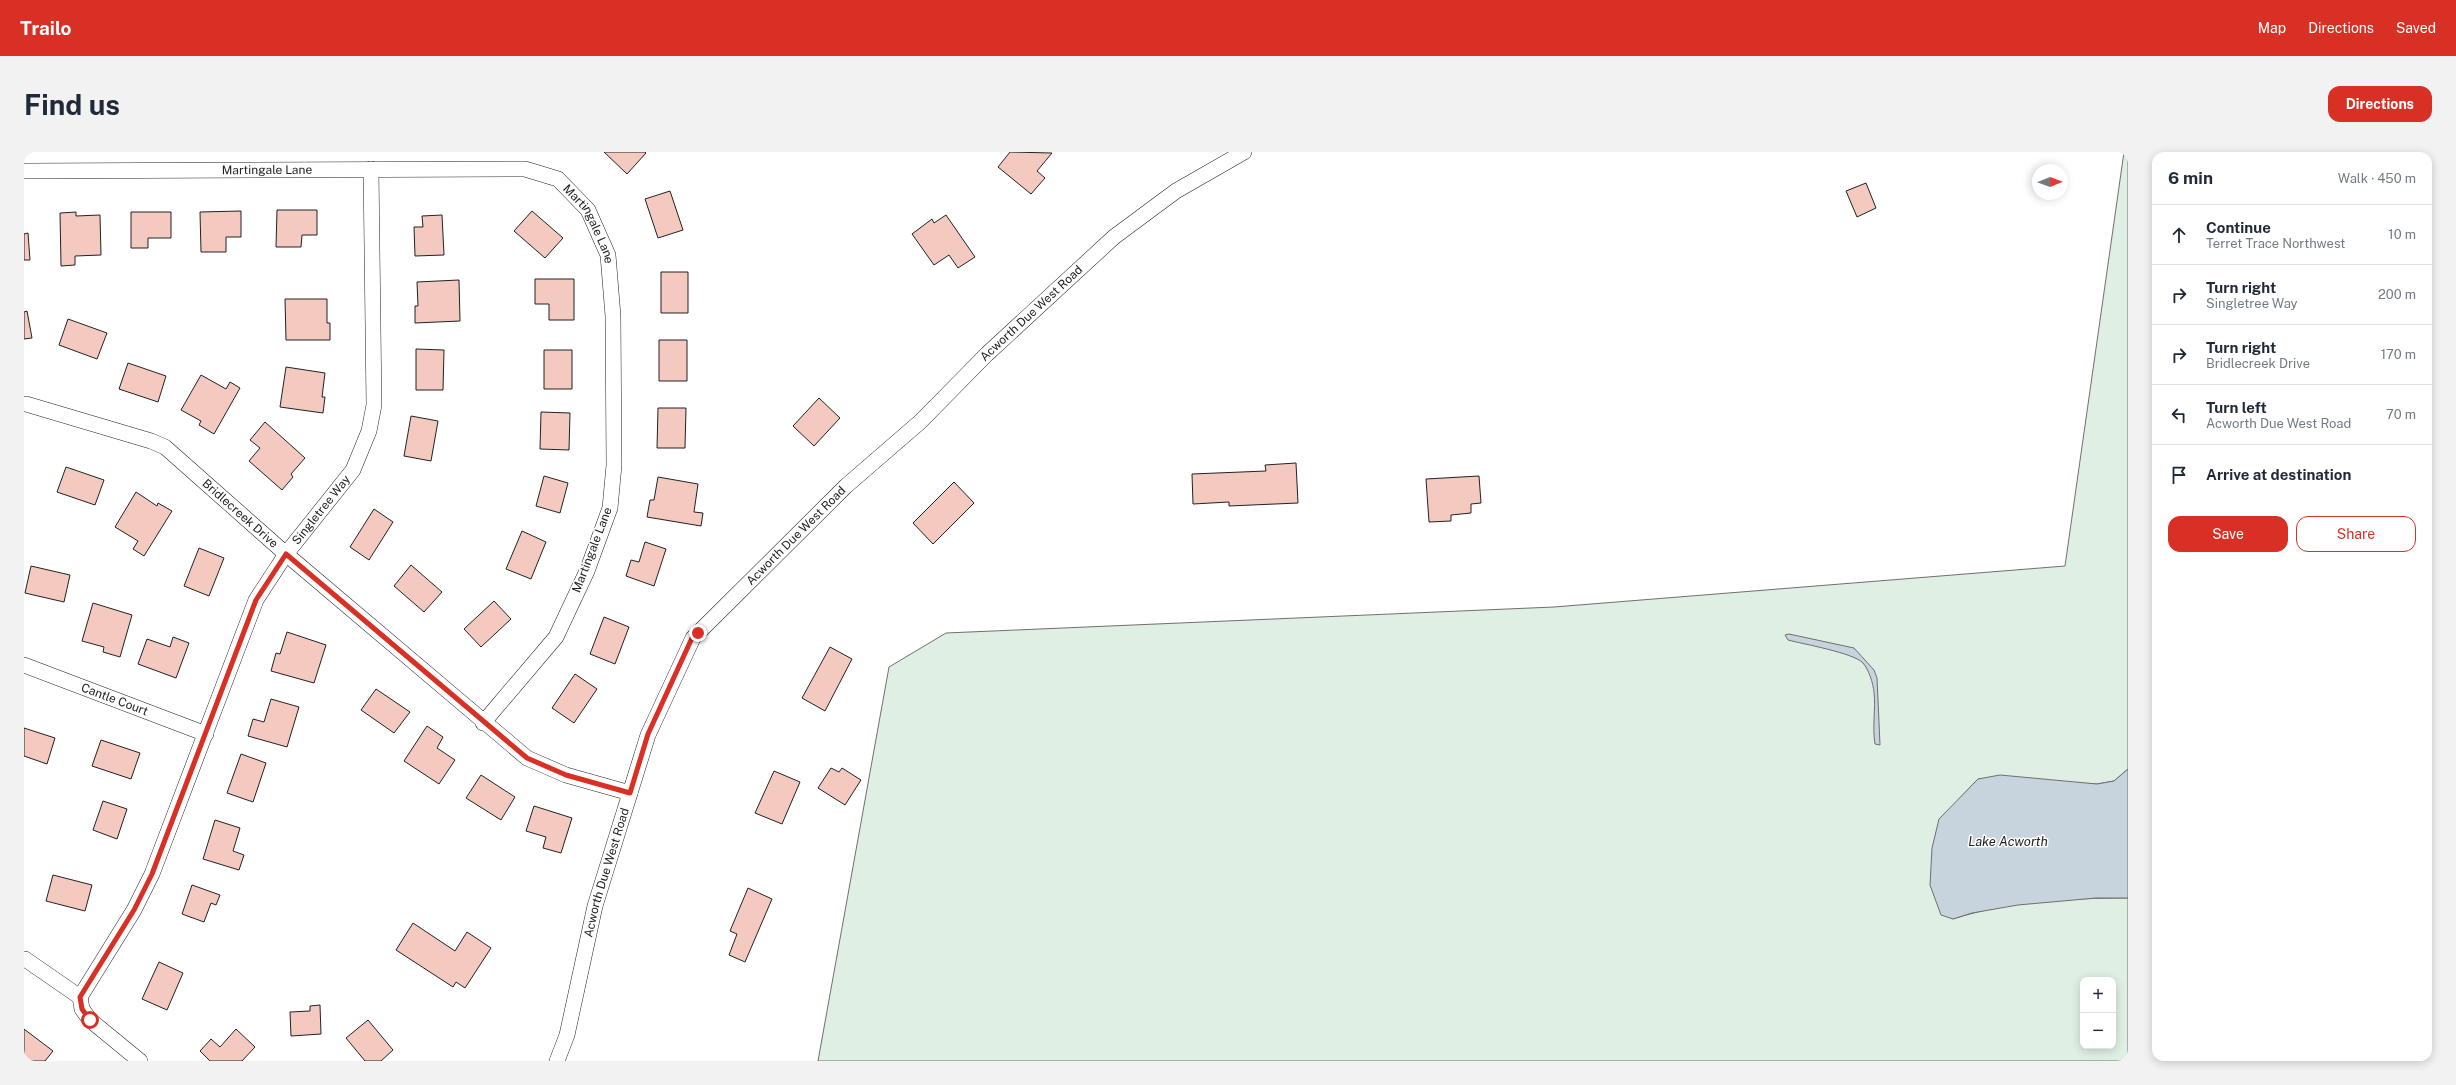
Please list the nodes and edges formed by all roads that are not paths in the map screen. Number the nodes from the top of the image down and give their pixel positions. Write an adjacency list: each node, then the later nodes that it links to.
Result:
1 (1244, 152): 9 (street, Acworth Due West Road)
2 (371, 169): 3 (street, Martingale Lane); 5 (street, Singletree Way); 7 (street, Martingale Lane)
3 (24, 171)
4 (26, 404): 5 (street, Bridlecreek Drive)
5 (286, 554): 7 (street, Bridlecreek Drive); 8 (street, Singletree Way)
6 (24, 665): 8 (street, Cantle Court)
7 (483, 723): 9 (street, Bridlecreek Drive)
8 (206, 734): 11 (street, Singletree Way)
9 (630, 793): 13 (street, Acworth Due West Road)
10 (25, 959): 11 (street)
11 (80, 997): 12 (street)
12 (140, 1061)
13 (557, 1061)

